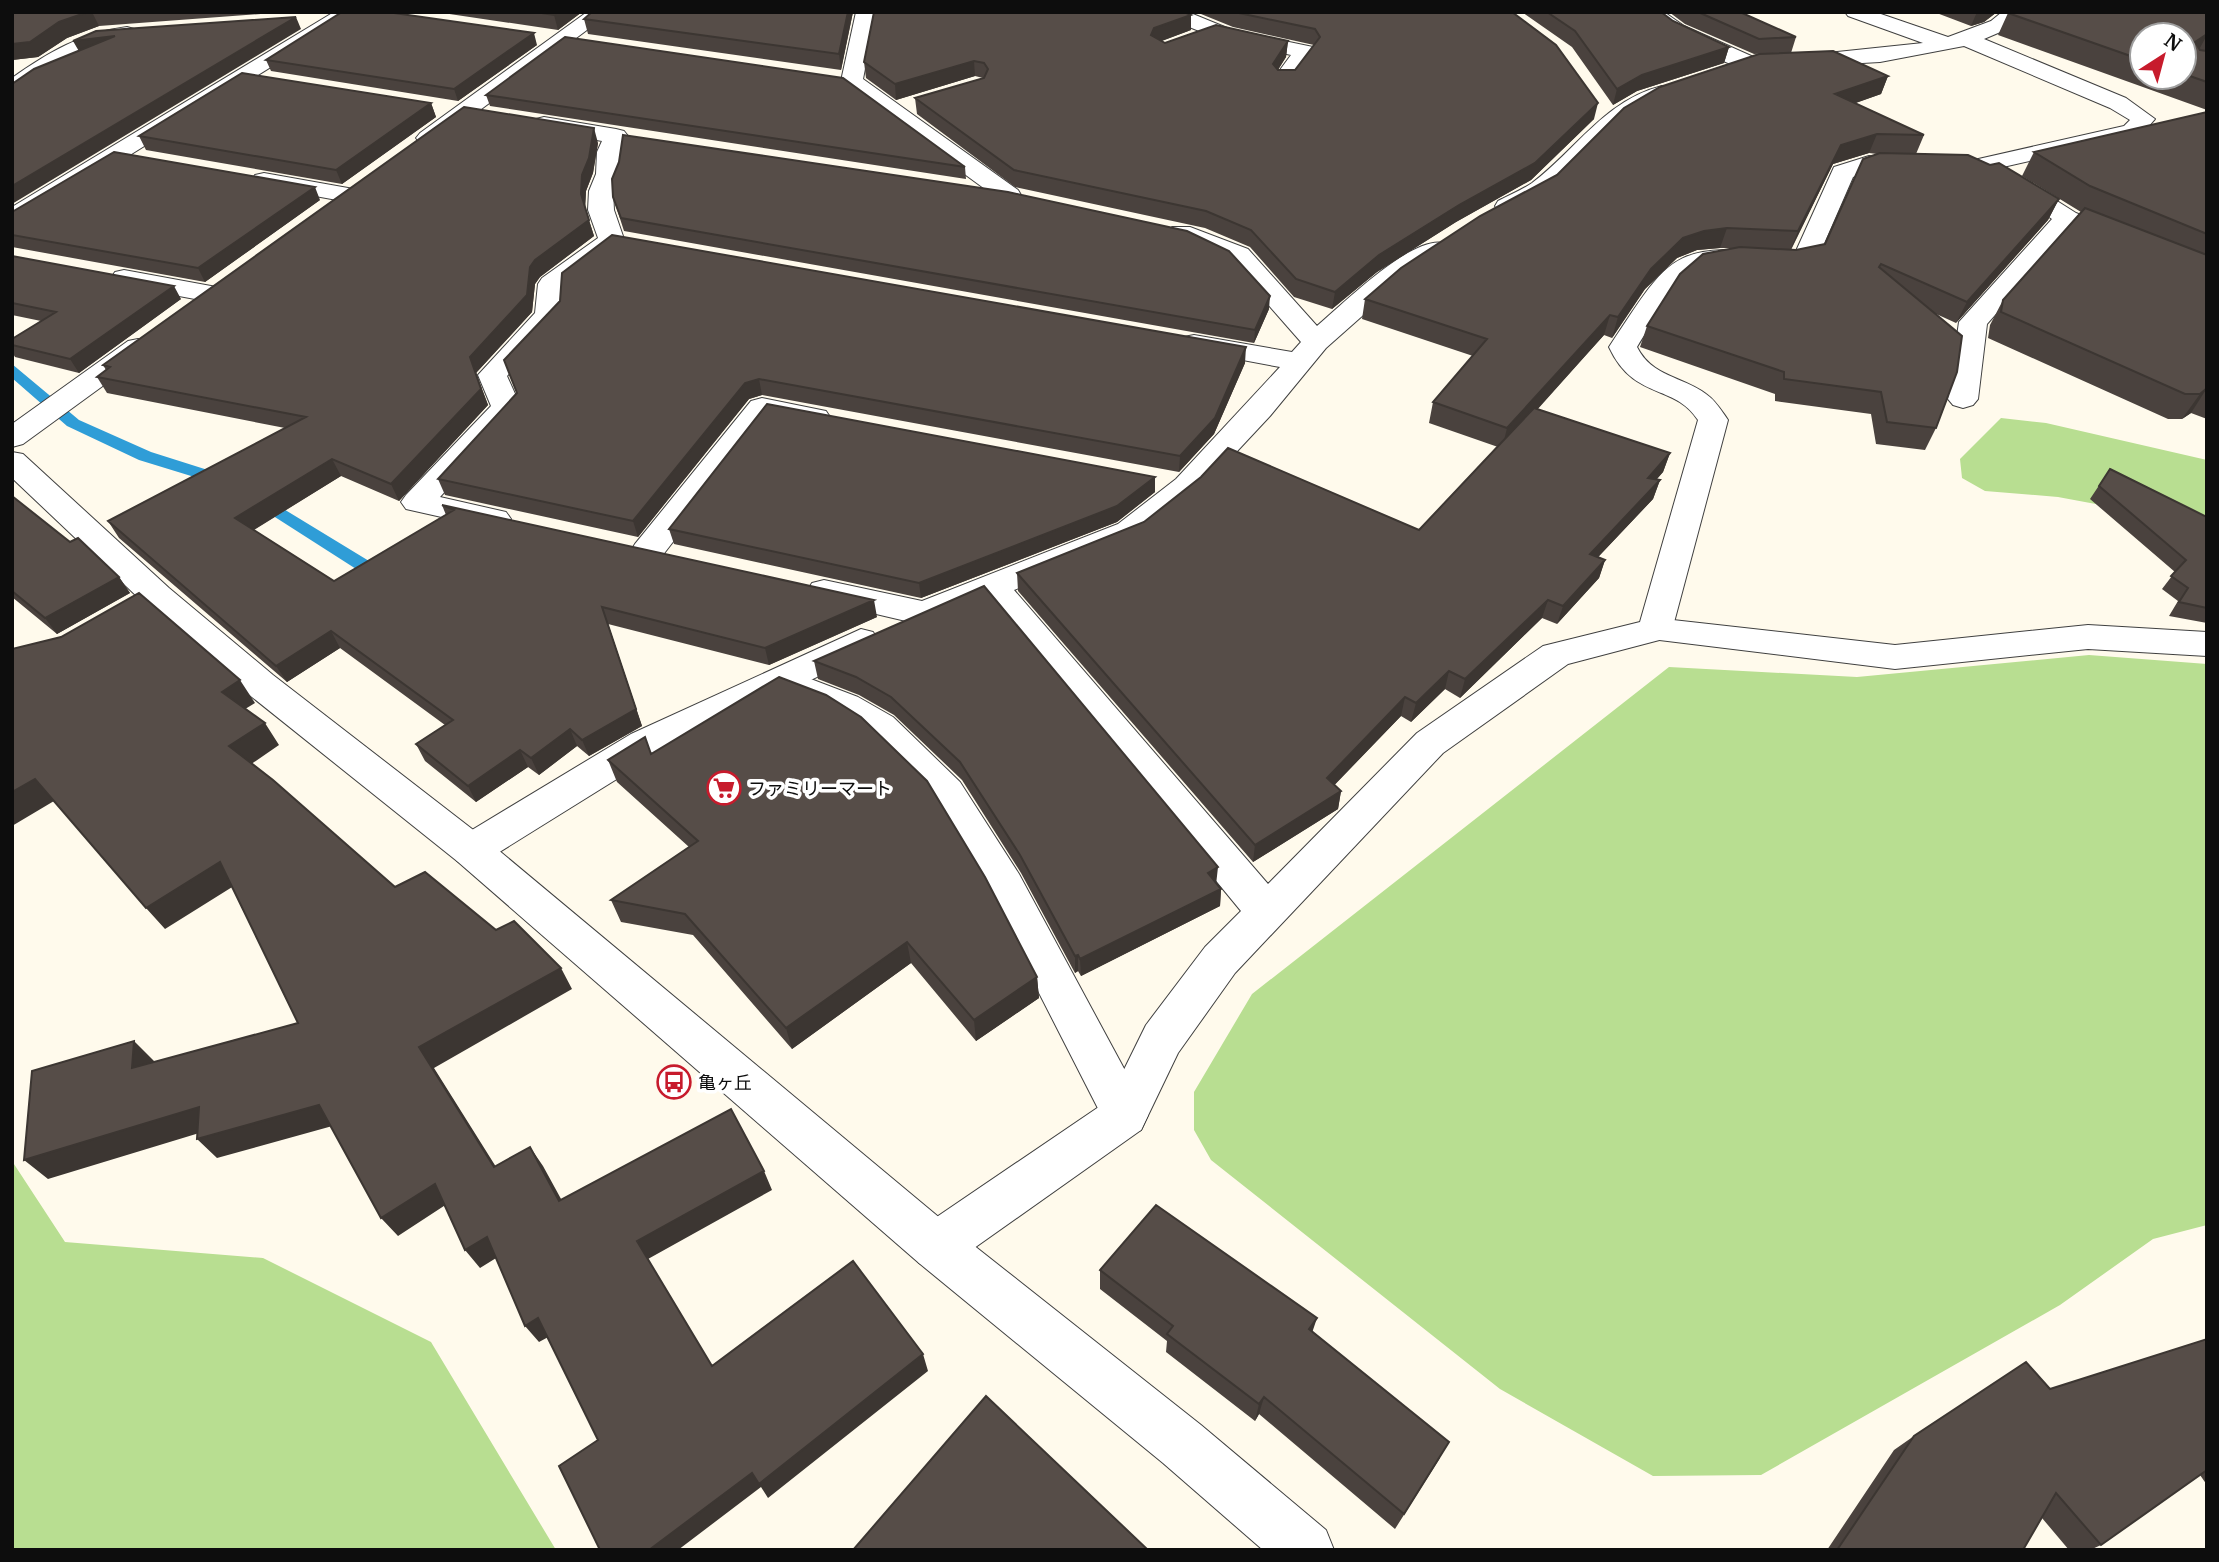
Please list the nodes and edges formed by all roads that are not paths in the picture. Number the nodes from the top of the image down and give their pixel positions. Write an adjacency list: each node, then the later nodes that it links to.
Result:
1 (601, 12): 12 (street)
2 (866, 12): 21 (street)
3 (1650, 12): 16 (street)
4 (1854, 12): 14 (street)
5 (2015, 12): 14 (street)
6 (1187, 14): 9 (street)
7 (345, 15): 8 (street); 17 (street)
8 (300, 20)
9 (1216, 30): 13 (street); 19 (street)
10 (153, 31): 22 (street)
11 (534, 36): 12 (street)
12 (561, 40): 15 (street); 26 (street)
13 (1190, 40)
14 (1955, 41): 16 (street); 34 (street)
15 (587, 44)
16 (1750, 64): 37 (street)
17 (245, 77): 20 (street); 32 (street)
18 (826, 78): 21 (street)
19 (1286, 78)
20 (272, 81)
21 (852, 81): 25 (street)
22 (12, 89)
23 (917, 104): 25 (street)
24 (437, 107): 26 (street)
25 (893, 111): 36 (street)
26 (465, 112): 27 (street); 31 (street)
27 (492, 116)
28 (520, 121): 29 (street)
29 (616, 136): 30 (street); 55 (street)
30 (643, 140)
31 (412, 150)
32 (117, 154): 33 (street); 38 (street)
33 (158, 162)
34 (1982, 165): 40 (street); 60 (street)
35 (239, 176): 39 (street)
36 (955, 187)
37 (1488, 217)
38 (12, 218)
39 (317, 218)
40 (2067, 218): 44 (street); 49 (street)
41 (1156, 226): 48 (street)
42 (1455, 236): 48 (street)
43 (105, 274): 45 (street)
44 (2207, 275)
45 (178, 318)
46 (156, 334): 51 (street)
47 (1175, 340): 48 (street)
48 (1307, 352): 54 (street)
49 (1962, 399)
50 (844, 422): 56 (street)
51 (12, 438)
52 (12, 461): 63 (street)
53 (1146, 478): 54 (street)
54 (1187, 486): 58 (street)
55 (526, 525)
56 (687, 561)
57 (792, 584): 59 (street)
58 (990, 585): 59 (street); 64 (street)
59 (923, 613): 62 (street)
60 (1655, 629): 61 (street); 64 (street)
61 (2207, 644)
62 (776, 679): 63 (street); 65 (street)
63 (471, 850): 66 (street)
64 (1268, 913): 65 (street)
65 (1125, 1115): 66 (street)
66 (936, 1246): 67 (street)
67 (1306, 1550)

